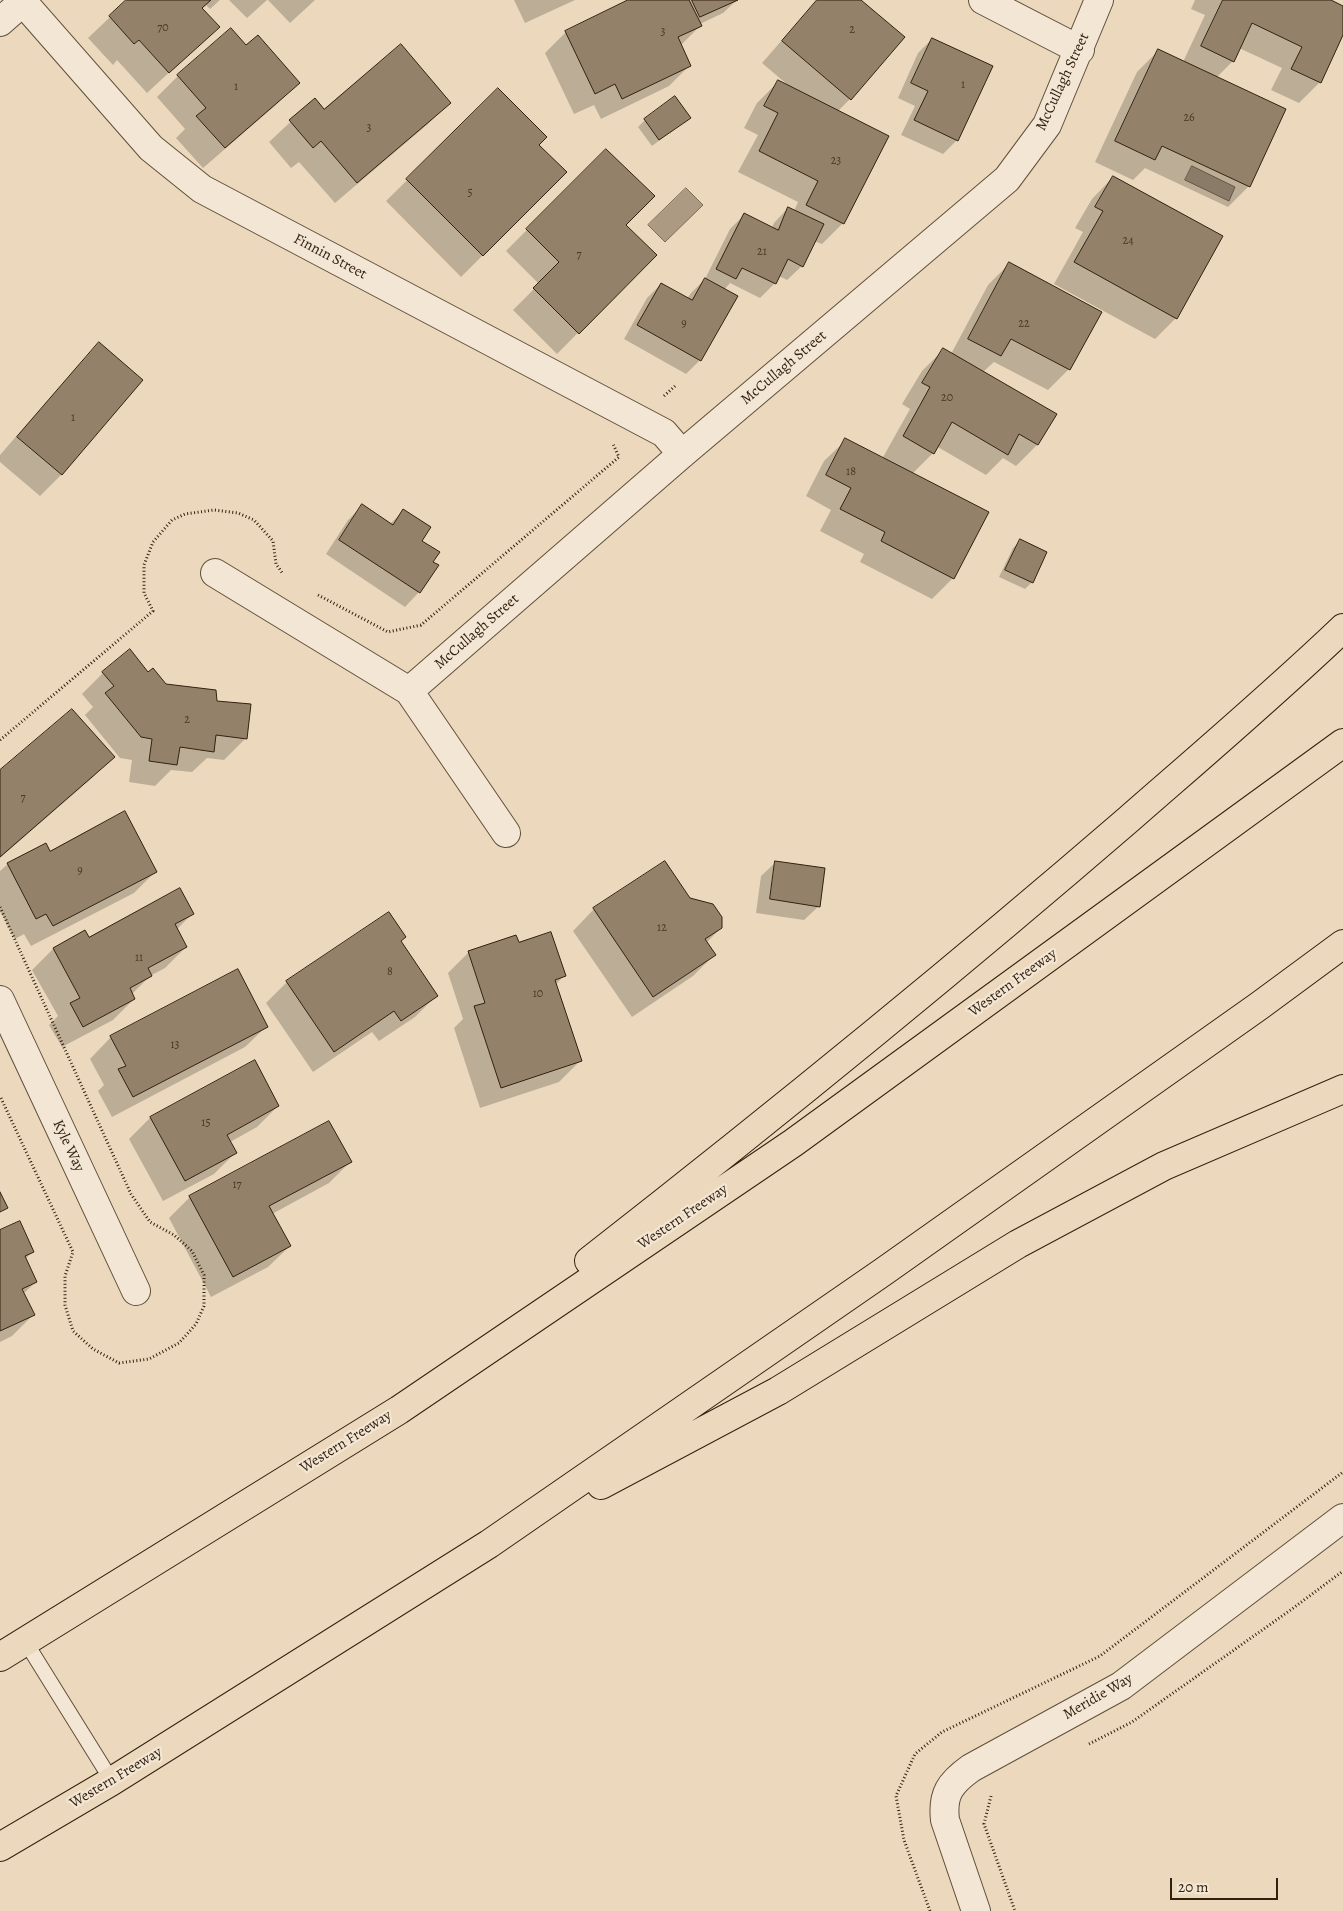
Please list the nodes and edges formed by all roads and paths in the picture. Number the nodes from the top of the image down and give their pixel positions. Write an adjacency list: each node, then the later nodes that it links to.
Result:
1 (983, 0): 5 (street)
2 (1100, 0): 5 (street, McCullagh Street)
3 (24, 1): 4 (street); 7 (street, Finnin Street)
4 (0, 22)
5 (1080, 50): 8 (street, McCullagh Street)
6 (675, 386): 7 (path)
7 (638, 420): 8 (street, Finnin Street); 11 (path)
8 (682, 454): 13 (street, McCullagh Street)
9 (215, 573): 13 (street)
10 (287, 578): 14 (path)
11 (312, 591)
12 (1343, 628): 21 (highway)
13 (409, 691): 16 (street)
14 (0, 740)
15 (1343, 742): 21 (highway, Western Freeway)
16 (506, 833)
17 (1343, 944): 23 (highway, Western Freeway)
18 (0, 1000): 20 (street, Kyle Way)
19 (1343, 1089): 23 (highway)
20 (136, 1291)
21 (399, 1410): 25 (highway, Western Freeway)
22 (1343, 1518): 31 (street, Meridie Way)
23 (489, 1544): 28 (highway, Western Freeway)
24 (1343, 1571): 27 (path)
25 (25, 1641): 26 (highway, Western Freeway); 28 (lane)
26 (0, 1657)
27 (1088, 1744)
28 (112, 1781): 30 (highway, Western Freeway)
29 (992, 1793): 32 (path)
30 (0, 1847)
31 (976, 1911)
32 (1015, 1911)

